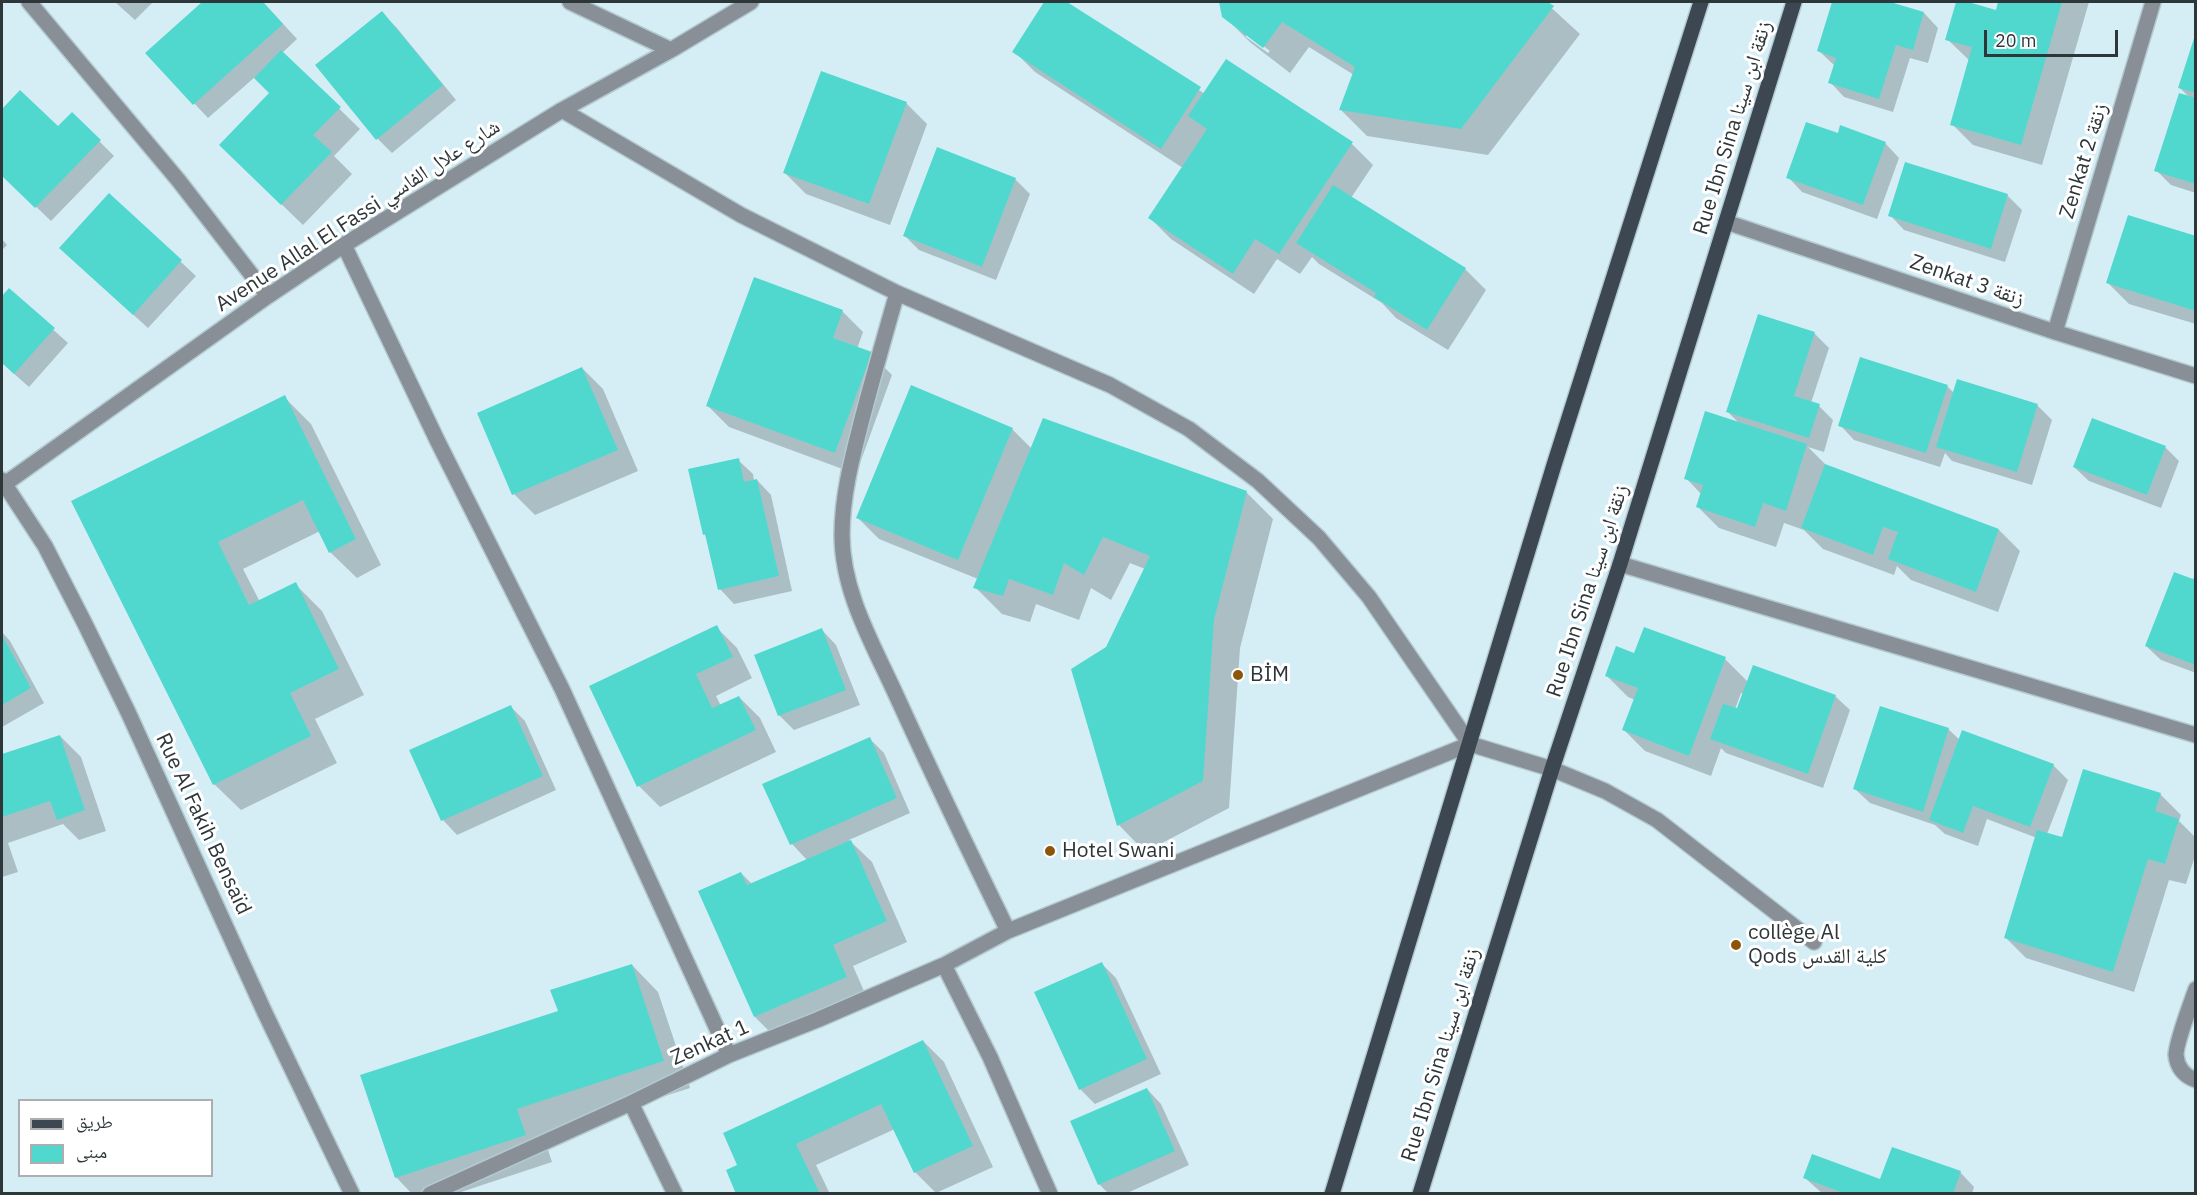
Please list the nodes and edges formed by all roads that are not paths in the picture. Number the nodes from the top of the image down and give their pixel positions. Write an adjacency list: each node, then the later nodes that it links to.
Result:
1 (29, 2): 12 (street)
2 (570, 2): 7 (street)
3 (751, 2): 7 (street, Avenue Allal El Fassi شارع علال الفاسي)
4 (1701, 2): 18 (main road)
5 (1794, 2): 9 (main road, Rue Ibn Sina زنقة ابن سينا)
6 (2153, 2): 13 (street, Zenkat 2 زنقة)
7 (671, 50): 8 (street, Avenue Allal El Fassi شارع علال الفاسي)
8 (562, 110): 10 (street, Avenue Allal El Fassi شارع علال الفاسي); 11 (street)
9 (1726, 222): 13 (street, Zenkat 3 زنقة); 16 (main road, Rue Ibn Sina زنقة ابن سينا)
10 (344, 245): 12 (street, Avenue Allal El Fassi شارع علال الفاسي); 24 (street)
11 (897, 293): 18 (street); 20 (street)
12 (268, 296): 15 (street, Avenue Allal El Fassi شارع علال الفاسي)
13 (2055, 332): 14 (street, Zenkat 3 زنقة)
14 (2196, 376)
15 (2, 484): 27 (street, Rue Al Fakih Bensaïd)
16 (1620, 564): 17 (street); 19 (main road, Rue Ibn Sina زنقة ابن سينا)
17 (2196, 735)
18 (1470, 744): 19 (street); 20 (street, Zenkat 1); 31 (main road)
19 (1552, 770): 21 (street); 32 (main road, Rue Ibn Sina زنقة ابن سينا)
20 (1008, 931): 22 (street, Zenkat 1)
21 (1815, 942)
22 (944, 965): 24 (street, Zenkat 1); 30 (street)
23 (2196, 989): 25 (street)
24 (729, 1054): 26 (street, Zenkat 1)
25 (2196, 1080)
26 (631, 1103): 28 (street, Zenkat 1); 29 (street)
27 (352, 1194)
28 (430, 1194)
29 (675, 1194)
30 (1050, 1194)
31 (1332, 1194)
32 (1420, 1194)

